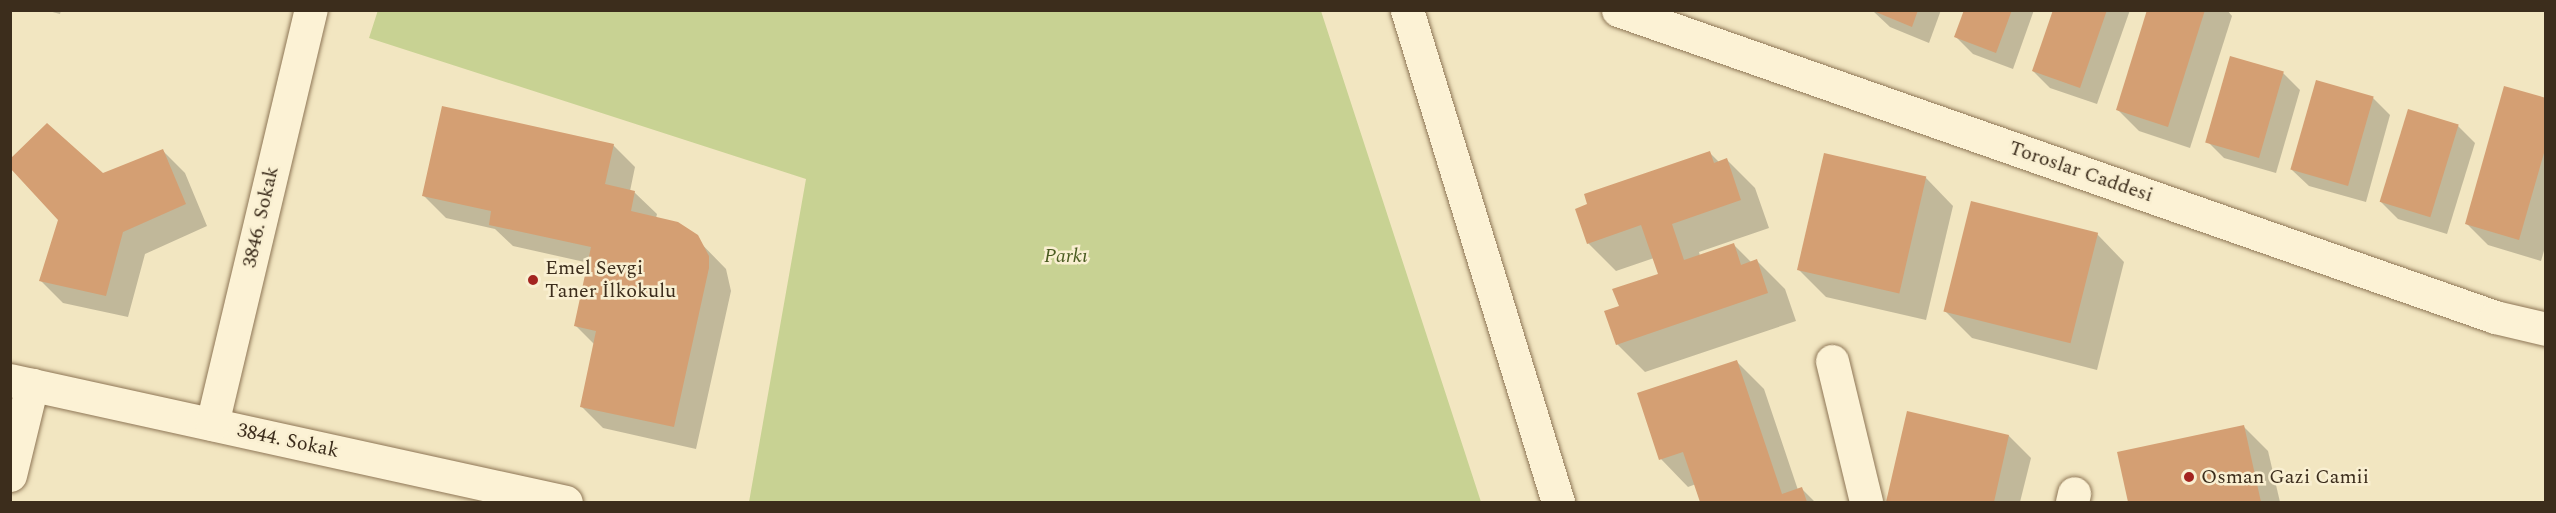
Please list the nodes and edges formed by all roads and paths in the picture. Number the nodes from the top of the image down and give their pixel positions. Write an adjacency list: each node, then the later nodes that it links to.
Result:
1 (311, 10): 7 (main road, 3846. Sokak)
2 (1407, 10): 10 (main road)
3 (1636, 13): 4 (main road, Toroslar Caddesi)
4 (2546, 329)
5 (1832, 361): 11 (main road)
6 (21, 383): 7 (main road, 3844. Sokak); 8 (main road)
7 (212, 424): 9 (main road, 3844. Sokak)
8 (10, 475)
9 (566, 502)
10 (1558, 502)
11 (1866, 502)

